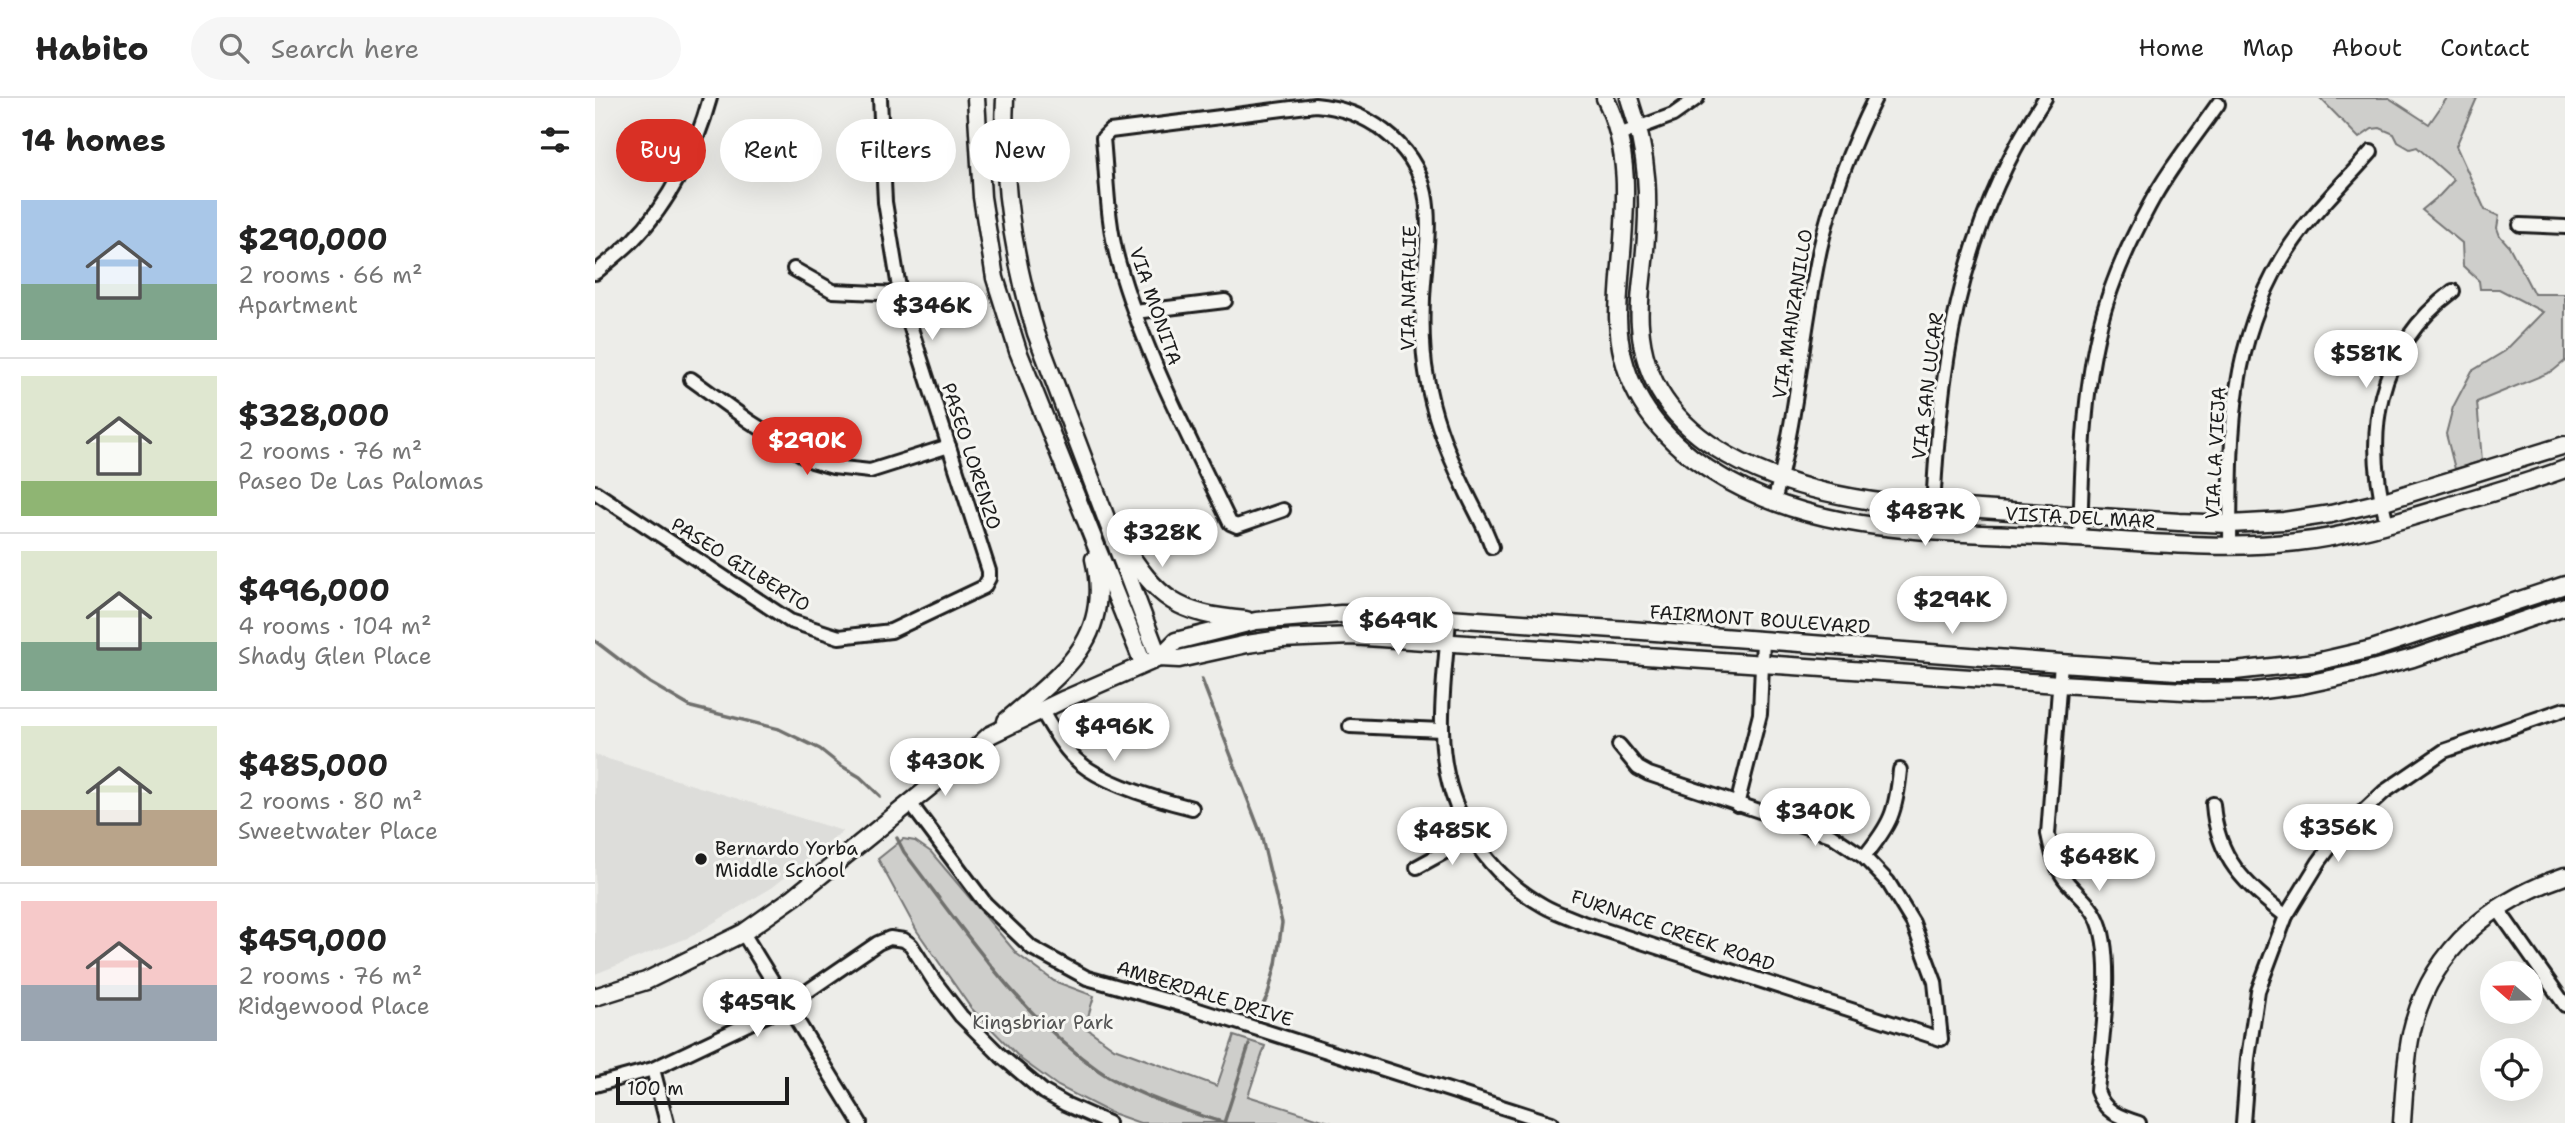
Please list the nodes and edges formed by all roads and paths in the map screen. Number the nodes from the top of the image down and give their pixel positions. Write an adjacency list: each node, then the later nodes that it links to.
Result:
1 (710, 98): 18 (street)
2 (880, 98): 20 (street, PASEO LORENZO)
3 (976, 98): 34 (street)
4 (1005, 98): 28 (street)
5 (1605, 98): 13 (street, VISTA DEL MAR)
6 (1629, 98): 12 (street, VISTA DEL MAR)
7 (1697, 98): 12 (street)
8 (1875, 98): 27 (street, VIA MANZANILLO)
9 (2045, 98): 32 (street, VIA SAN LUCAR)
10 (1290, 102): 22 (street, VIA MONITA); 41 (street, VIA NATALIE)
11 (2218, 104): 35 (street)
12 (1639, 129): 13 (street); 27 (street, VISTA DEL MAR)
13 (1619, 135): 30 (street, VISTA DEL MAR)
14 (2371, 152): 37 (street, VIA LA VIEJA)
15 (2520, 225): 16 (street)
16 (2565, 227)
17 (794, 269): 20 (street)
18 (595, 273)
19 (2453, 290): 31 (street)
20 (900, 293): 25 (street, PASEO LORENZO)
21 (1225, 301): 22 (street)
22 (1135, 312): 33 (street, VIA MONITA)
23 (691, 379): 25 (street)
24 (2565, 445): 31 (street, VISTA DEL MAR)
25 (949, 446): 42 (street, PASEO LORENZO)
26 (2565, 469): 36 (street, VISTA DEL MAR)
27 (1780, 481): 30 (street, VIA MANZANILLO); 32 (street, VISTA DEL MAR)
28 (1095, 485): 46 (street); 49 (street)
29 (595, 492): 42 (street, PASEO GILBERTO)
30 (1774, 502): 38 (street, VISTA DEL MAR)
31 (2381, 502): 36 (street); 37 (street, VISTA DEL MAR)
32 (1933, 506): 35 (street, VISTA DEL MAR); 38 (street, VIA SAN LUCAR)
33 (1283, 510)
34 (1084, 516): 50 (street); 58 (street)
35 (2081, 516): 37 (street, VISTA DEL MAR); 39 (street)
36 (2386, 523): 40 (street, VISTA DEL MAR)
37 (2230, 524): 40 (street, VIA LA VIEJA)
38 (1932, 530): 39 (street, VISTA DEL MAR)
39 (2080, 538): 40 (street, VISTA DEL MAR)
40 (2230, 545)
41 (1492, 547)
42 (989, 578)
43 (2565, 585): 51 (street, FAIRMONT BOULEVARD)
44 (2565, 606): 53 (street, FAIRMONT BOULEVARD)
45 (1449, 617): 46 (street, FAIRMONT BOULEVARD); 47 (street, FAIRMONT BOULEVARD); 48 (street, FURNACE CREEK ROAD)
46 (1256, 621): 49 (street, FAIRMONT BOULEVARD)
47 (1763, 640): 51 (street, FAIRMONT BOULEVARD); 52 (street)
48 (1448, 641): 49 (street, FAIRMONT BOULEVARD); 52 (street, FAIRMONT BOULEVARD); 57 (street, FURNACE CREEK ROAD)
49 (1159, 657): 50 (street, FAIRMONT BOULEVARD)
50 (1143, 663): 55 (street, FAIRMONT BOULEVARD)
51 (2061, 663): 53 (street)
52 (1763, 664): 53 (street, FAIRMONT BOULEVARD); 63 (street)
53 (2059, 684): 81 (street)
54 (2565, 709): 70 (street)
55 (1041, 710): 58 (street, FAIRMONT BOULEVARD); 64 (street)
56 (1350, 726): 57 (street)
57 (1442, 730): 65 (street, FURNACE CREEK ROAD)
58 (990, 735): 61 (street, FAIRMONT BOULEVARD)
59 (1619, 745): 63 (street)
60 (1900, 770): 66 (street)
61 (909, 803): 71 (street, FAIRMONT BOULEVARD); 80 (street, AMBERDALE DRIVE)
62 (2213, 804): 70 (street)
63 (1737, 806): 66 (street)
64 (1192, 808)
65 (1470, 838): 66 (street, FURNACE CREEK ROAD); 67 (street)
66 (1864, 858)
67 (1417, 867)
68 (2565, 876): 69 (street)
69 (2497, 908): 73 (street); 83 (street)
70 (2285, 916): 82 (street)
71 (743, 933): 72 (street, FAIRMONT BOULEVARD); 74 (street)
72 (595, 997)
73 (2565, 1005)
74 (786, 1006): 75 (street); 78 (street); 79 (street)
75 (653, 1069): 76 (street); 77 (street)
76 (595, 1085)
77 (667, 1123)
78 (860, 1123)
79 (1108, 1123)
80 (1552, 1123)
81 (2139, 1123)
82 (2243, 1123)
83 (2402, 1123)

